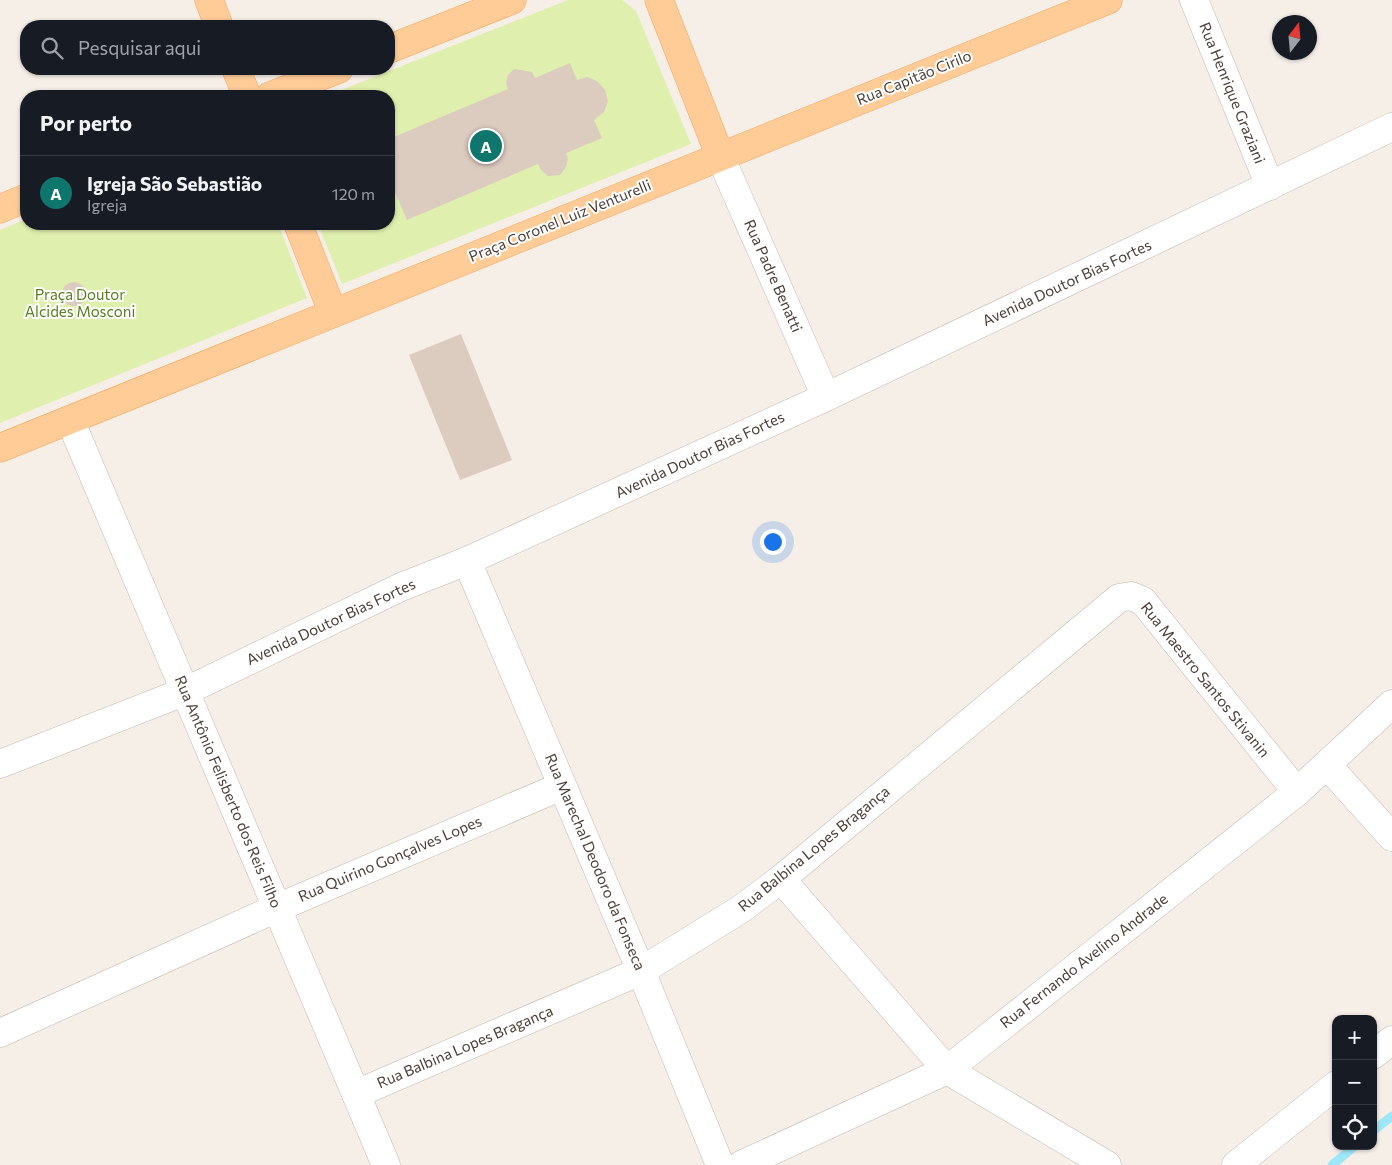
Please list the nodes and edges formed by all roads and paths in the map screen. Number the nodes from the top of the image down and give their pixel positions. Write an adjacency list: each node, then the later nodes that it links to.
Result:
1 (209, 0): 6 (main road)
2 (512, 0): 7 (main road)
3 (659, 0): 13 (main road)
4 (1108, 0): 13 (main road, Rua Capitão Cirilo)
5 (1194, 0): 14 (street, Rua Henrique Graziani)
6 (217, 20)
7 (395, 47)
8 (238, 75): 10 (main road)
9 (324, 75): 11 (main road)
10 (245, 90)
11 (285, 90)
12 (1392, 127): 14 (street, Avenida Doutor Bias Fortes)
13 (720, 156): 18 (main road, Praça Coronel Luiz Venturelli); 19 (street, Rua Padre Benatti)
14 (1270, 186): 19 (street, Avenida Doutor Bias Fortes)
15 (20, 201): 16 (main road)
16 (0, 209)
17 (300, 230): 18 (main road)
18 (333, 313): 20 (main road)
19 (826, 397): 22 (street, Avenida Doutor Bias Fortes)
20 (70, 420): 21 (main road); 24 (street, Rua Antônio Felisberto dos Reis Filho)
21 (0, 448)
22 (467, 561): 24 (street, Avenida Doutor Bias Fortes); 28 (street, Rua Marechal Deodoro da Fonseca)
23 (1102, 611): 29 (street, Rua Maestro Santos Stivanin); 31 (street, Rua Balbina Lopes Bragança)
24 (186, 691): 26 (street, Avenida Doutor Bias Fortes); 32 (street, Rua Antônio Felisberto dos Reis Filho)
25 (1392, 704): 27 (street, Rua Fernando Avelino Andrade)
26 (0, 764)
27 (1327, 765): 29 (street, Rua Fernando Avelino Andrade); 30 (street)
28 (562, 786): 32 (street, Rua Quirino Gonçalves Lopes); 33 (street, Rua Marechal Deodoro da Fonseca)
29 (1297, 792): 37 (street, Rua Fernando Avelino Andrade)
30 (1392, 837)
31 (781, 879): 33 (street, Rua Balbina Lopes Bragança); 37 (street)
32 (277, 908): 34 (street, Rua Quirino Gonçalves Lopes); 39 (street, Rua Antônio Felisberto dos Reis Filho)
33 (641, 971): 39 (street, Rua Balbina Lopes Bragança); 41 (street, Rua Marechal Deodoro da Fonseca)
34 (0, 1034)
35 (1392, 1040): 36 (street)
36 (1377, 1052)
37 (947, 1070): 42 (street, Rua Fernando Avelino Andrade); 43 (street)
38 (1332, 1088): 44 (street)
39 (356, 1094): 40 (street, Rua Antônio Felisberto dos Reis Filho)
40 (386, 1165)
41 (720, 1165)
42 (742, 1165)
43 (1107, 1165)
44 (1236, 1165)

